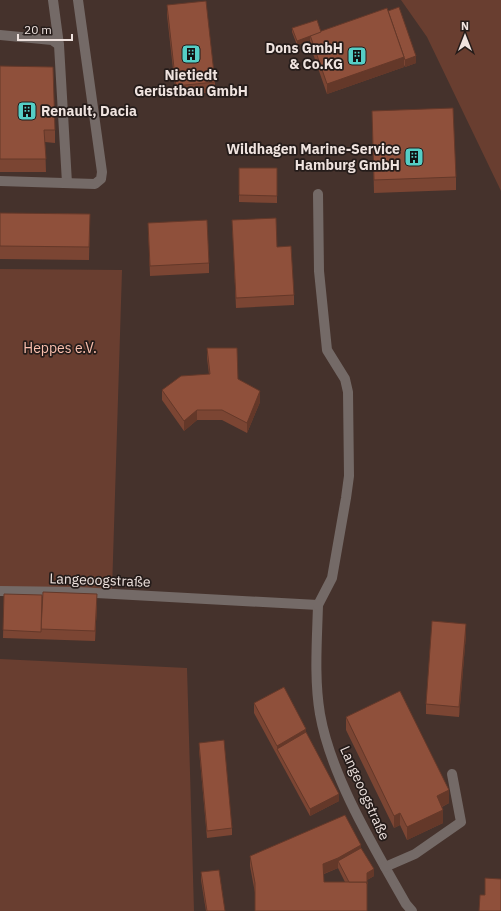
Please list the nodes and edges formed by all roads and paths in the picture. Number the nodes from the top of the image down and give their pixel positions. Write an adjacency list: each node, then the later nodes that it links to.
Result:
1 (53, 0): 4 (street)
2 (78, 0): 6 (street)
3 (0, 35): 4 (street)
4 (59, 45): 6 (street)
5 (0, 181): 6 (street)
6 (67, 183)
7 (318, 194): 9 (street, Langeoogstraße)
8 (0, 591): 9 (street, Langeoogstraße)
9 (318, 605): 11 (street, Langeoogstraße)
10 (452, 774): 11 (street)
11 (385, 867): 12 (street, Langeoogstraße)
12 (407, 909)

